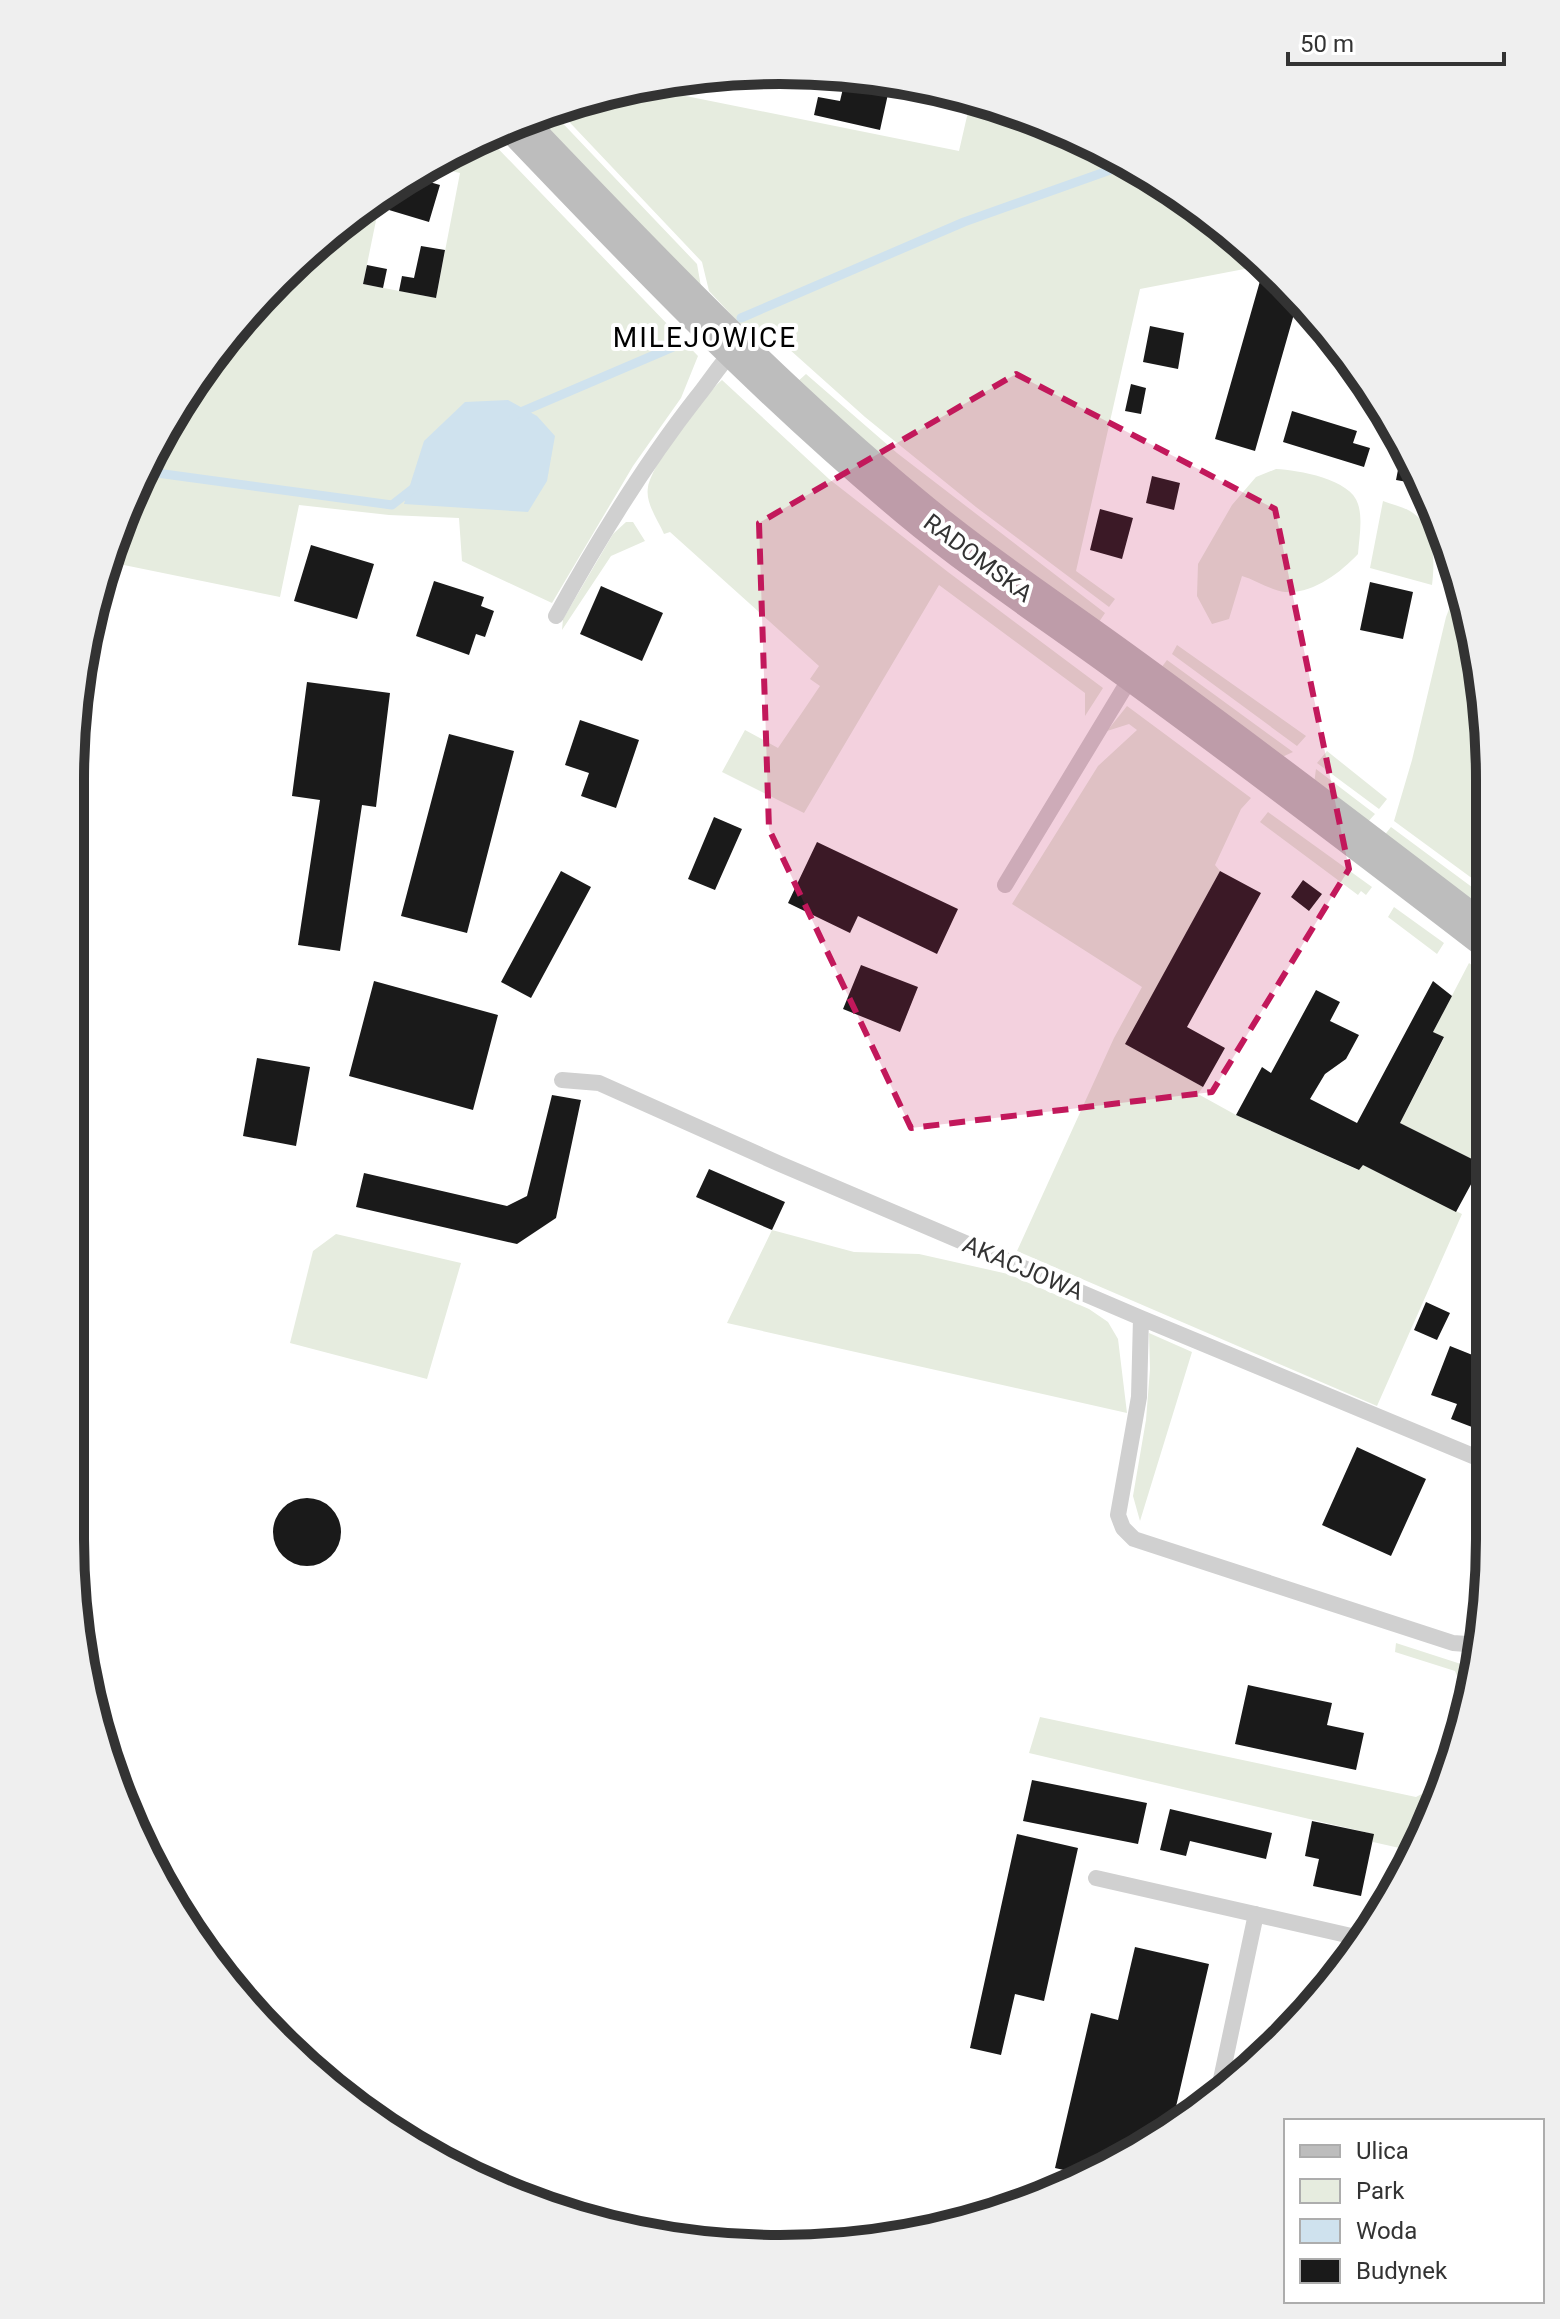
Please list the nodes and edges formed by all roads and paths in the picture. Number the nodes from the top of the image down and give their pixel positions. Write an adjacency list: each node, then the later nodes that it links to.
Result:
1 (525, 133): 2 (main road, RADOMSKA)
2 (736, 347): 3 (lane); 4 (main road, RADOMSKA)
3 (556, 616)
4 (1134, 672): 5 (lane); 6 (main road, RADOMSKA)
5 (1005, 885)
6 (1476, 929)
7 (562, 1080): 8 (lane, AKACJOWA)
8 (1141, 1318): 9 (lane, AKACJOWA); 10 (lane)
9 (1476, 1457)
10 (1468, 1644)
11 (1096, 1878): 12 (lane)
12 (1256, 1914): 13 (lane); 14 (lane)
13 (1352, 1936)
14 (1222, 2076)

